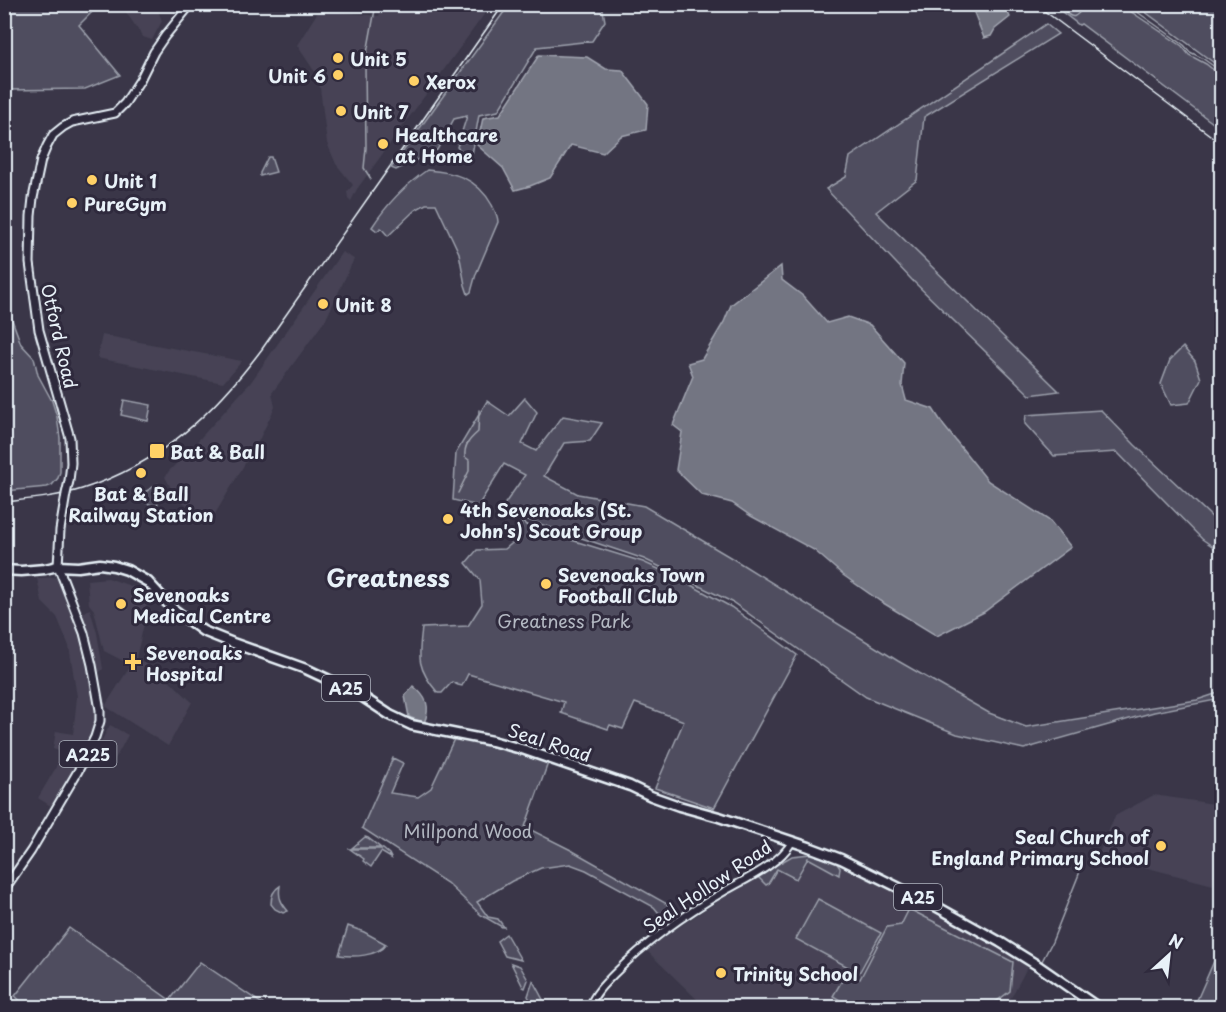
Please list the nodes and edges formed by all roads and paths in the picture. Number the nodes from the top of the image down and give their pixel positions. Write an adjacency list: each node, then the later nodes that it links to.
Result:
1 (191, 4): 2 (main road, Otford Road / A225, bridge)
2 (58, 566): 3 (highway, A25); 4 (highway, Seal Road / A25); 5 (main road, A225)
3 (4, 570)
4 (792, 842): 6 (main road, Seal Hollow Road); 7 (highway, Seal Road / A25)
5 (4, 890)
6 (590, 1008)
7 (1099, 1008)

